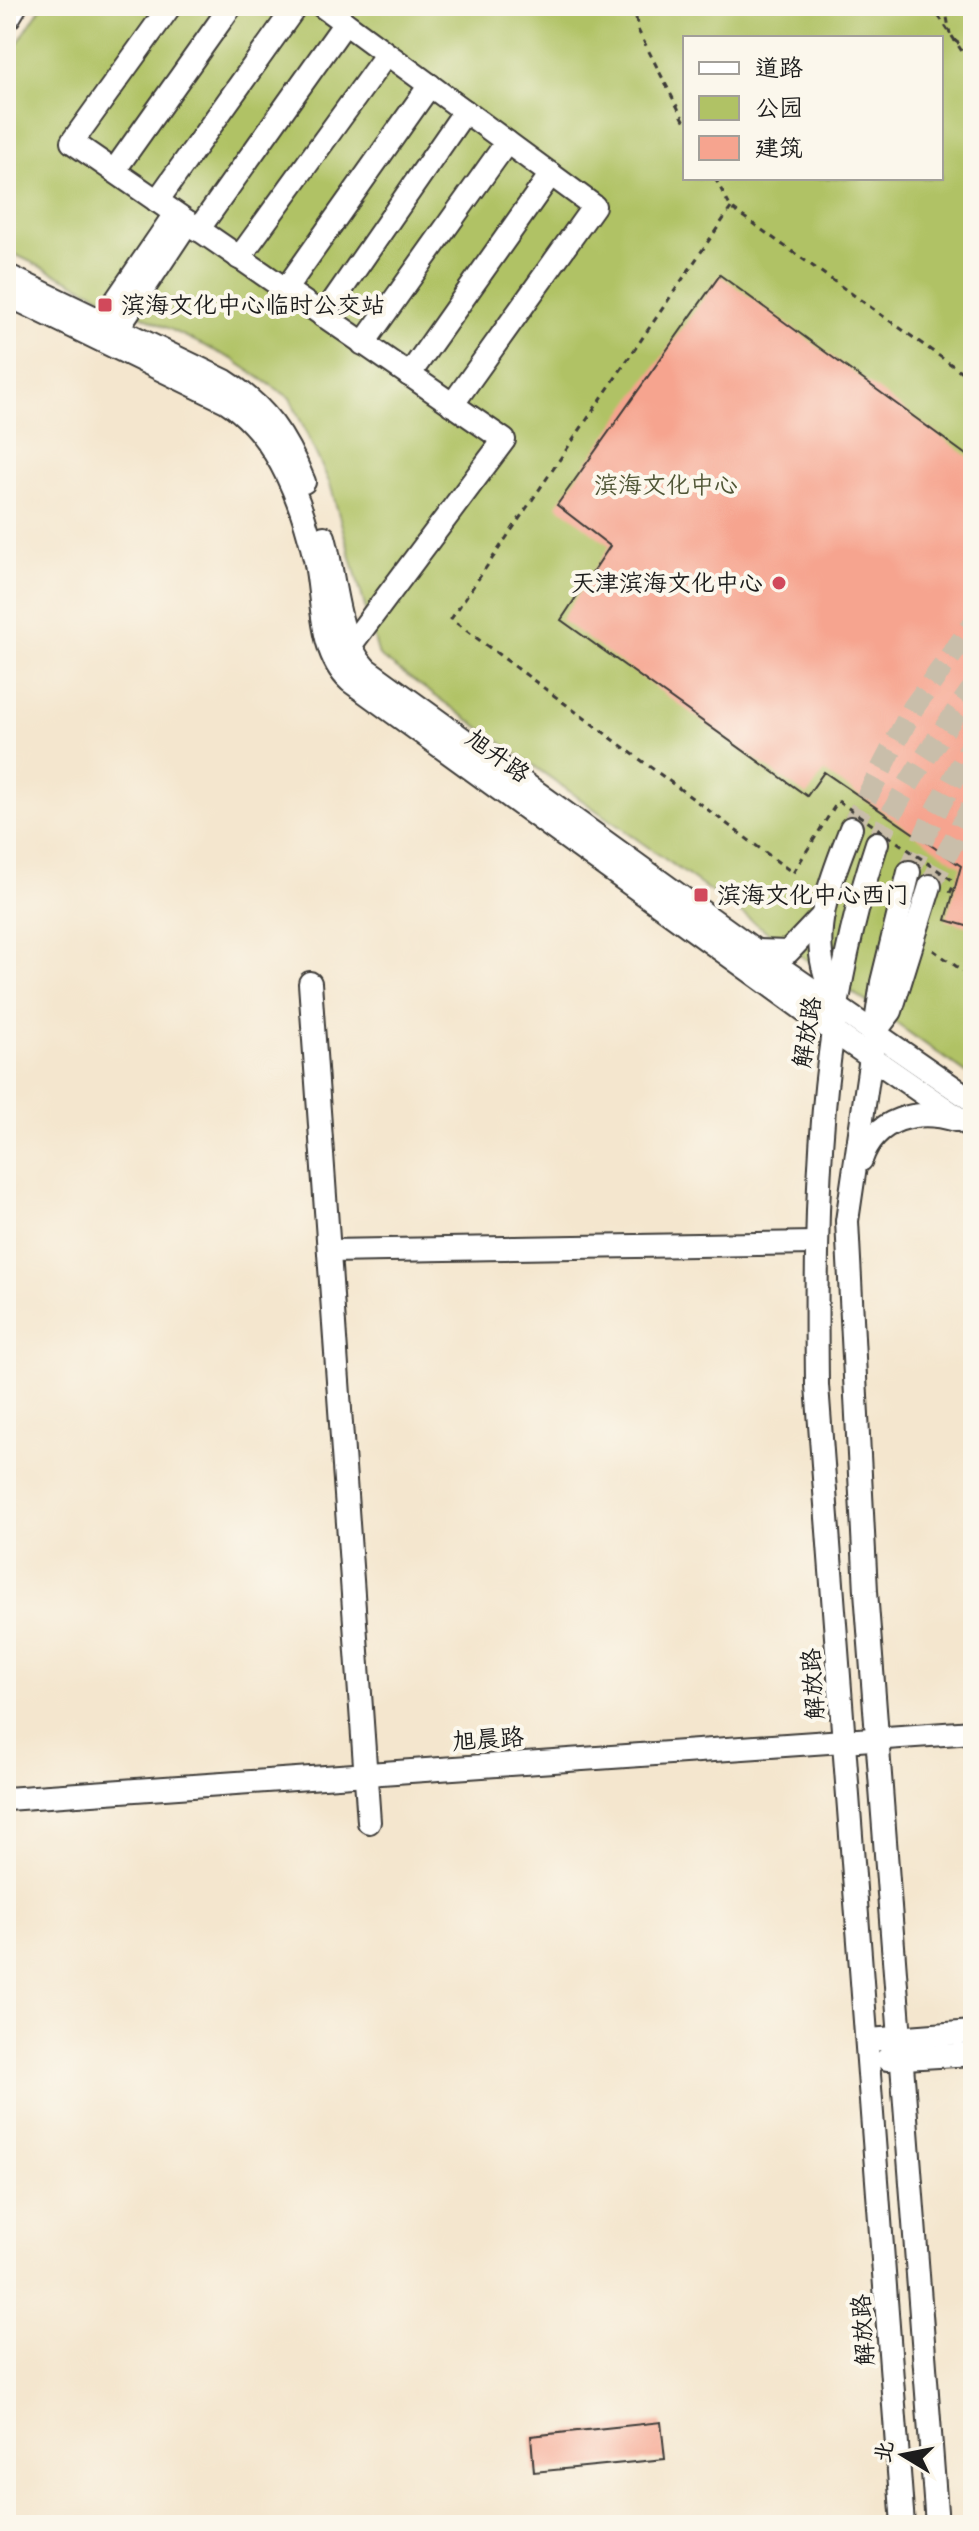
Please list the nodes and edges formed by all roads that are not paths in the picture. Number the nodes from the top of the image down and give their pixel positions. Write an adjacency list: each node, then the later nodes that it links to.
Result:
1 (12, 6): 6 (main road)
2 (170, 6): 12 (street)
3 (231, 6): 12 (street)
4 (296, 6): 14 (street)
5 (322, 6): 7 (street)
6 (6, 16)
7 (345, 23): 8 (street); 14 (street)
8 (386, 55): 9 (street); 15 (street)
9 (430, 85): 10 (street); 17 (street)
10 (465, 111): 11 (street); 19 (street)
11 (507, 142): 13 (street); 21 (street)
12 (114, 171): 14 (street)
13 (551, 174): 22 (street); 23 (street)
14 (175, 219): 15 (street); 20 (street)
15 (239, 258): 17 (street)
16 (6, 275): 20 (street)
17 (285, 290): 19 (street)
18 (6, 294): 20 (street)
19 (323, 316): 21 (street)
20 (112, 330): 24 (street, 旭升路)
21 (363, 344): 22 (street)
22 (409, 375): 23 (street)
23 (452, 405): 24 (street)
24 (342, 656): 30 (street, 旭升路); 33 (street, 旭升路)
25 (851, 828): 29 (street)
26 (877, 843): 32 (street, 解放路)
27 (909, 872): 34 (street)
28 (940, 890): 34 (street)
29 (823, 915): 30 (street); 32 (street)
30 (756, 951): 32 (street, 旭升路)
31 (310, 983): 39 (street)
32 (837, 1007): 33 (street, 解放路); 34 (street, 旭升路)
33 (833, 1031): 35 (street, 旭升路); 38 (street, 解放路)
34 (875, 1031): 35 (street); 36 (street, 旭升路)
35 (870, 1055): 36 (street, 旭升路); 37 (street)
36 (971, 1117): 37 (street)
37 (852, 1184): 41 (street)
38 (815, 1243): 39 (street); 42 (street, 解放路)
39 (329, 1251): 43 (street)
40 (973, 1732): 41 (street, 旭晨路)
41 (878, 1737): 42 (street, 旭晨路); 47 (street)
42 (843, 1740): 43 (street, 旭晨路); 48 (street, 解放路)
43 (367, 1773): 44 (street, 旭晨路); 45 (street)
44 (6, 1799)
45 (369, 1822)
46 (973, 2032): 47 (street)
47 (901, 2048): 48 (street); 49 (street); 51 (street)
48 (869, 2050): 50 (street, 解放路)
49 (973, 2054)
50 (903, 2525)
51 (937, 2525)

